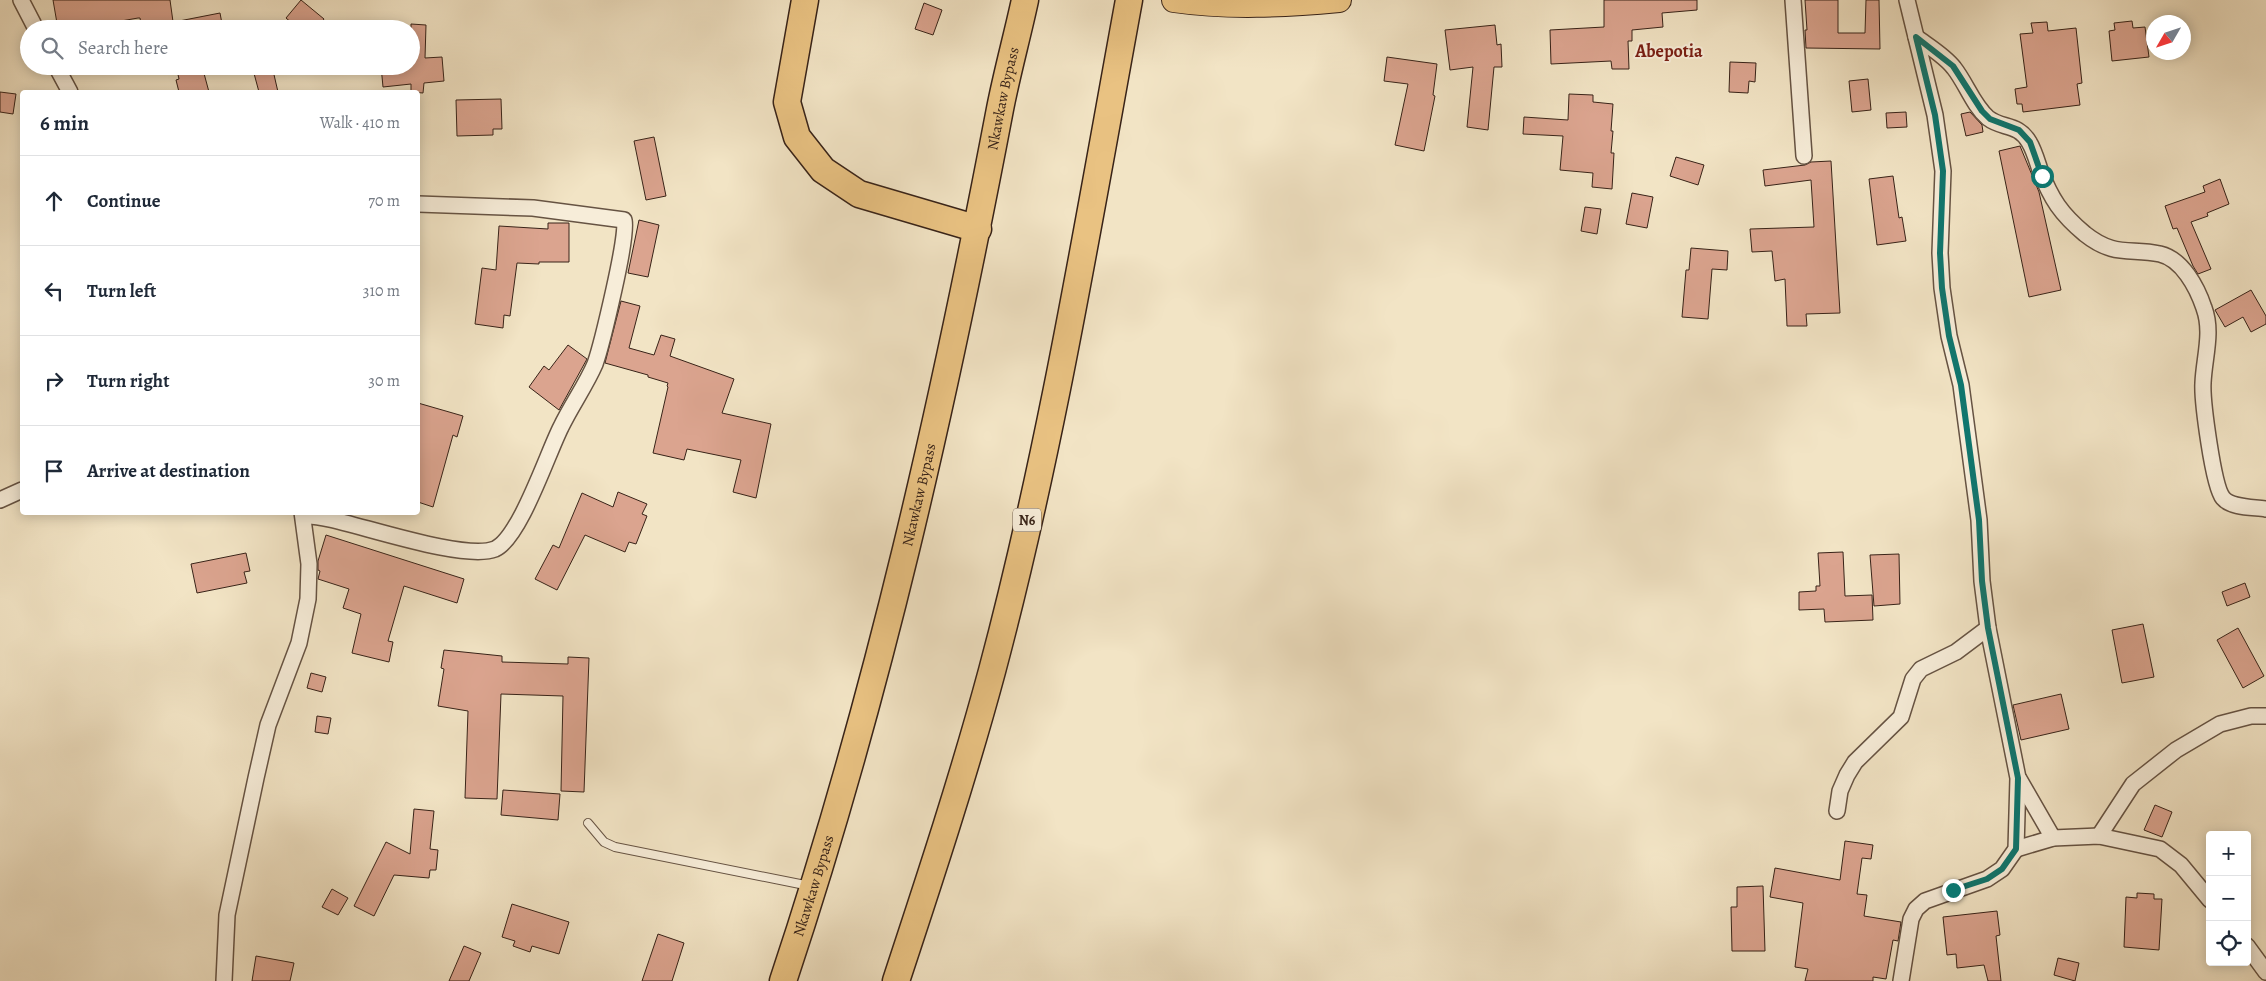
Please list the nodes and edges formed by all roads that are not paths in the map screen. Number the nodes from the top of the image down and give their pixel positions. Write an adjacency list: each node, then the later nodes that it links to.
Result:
1 (21, 0): 9 (street)
2 (805, 0): 15 (highway)
3 (1025, 0): 15 (highway, Nkawkaw Bypass)
4 (1129, 0): 35 (highway, N6)
5 (1174, 0): 6 (main road)
6 (1339, 0)
7 (1793, 0): 13 (street)
8 (1907, 0): 10 (street)
9 (31, 20)
10 (1916, 37): 18 (street); 21 (street)
11 (61, 75): 12 (street)
12 (69, 90)
13 (1804, 156)
14 (420, 204): 20 (street)
15 (978, 229): 29 (highway, Nkawkaw Bypass)
16 (20, 491): 17 (street)
17 (0, 500)
18 (2266, 509)
19 (302, 515): 33 (street)
20 (308, 515)
21 (1988, 628): 23 (street); 24 (street)
22 (2266, 716): 26 (street)
23 (2018, 778): 27 (street); 28 (street)
24 (1837, 811)
25 (588, 824): 29 (lane)
26 (2098, 836): 27 (street); 30 (street)
27 (2053, 838): 28 (street)
28 (2016, 849): 36 (street)
29 (814, 886): 34 (highway, Nkawkaw Bypass)
30 (2206, 895)
31 (2251, 951): 32 (street)
32 (2266, 972)
33 (224, 981)
34 (782, 981)
35 (896, 981)
36 (1902, 981)

